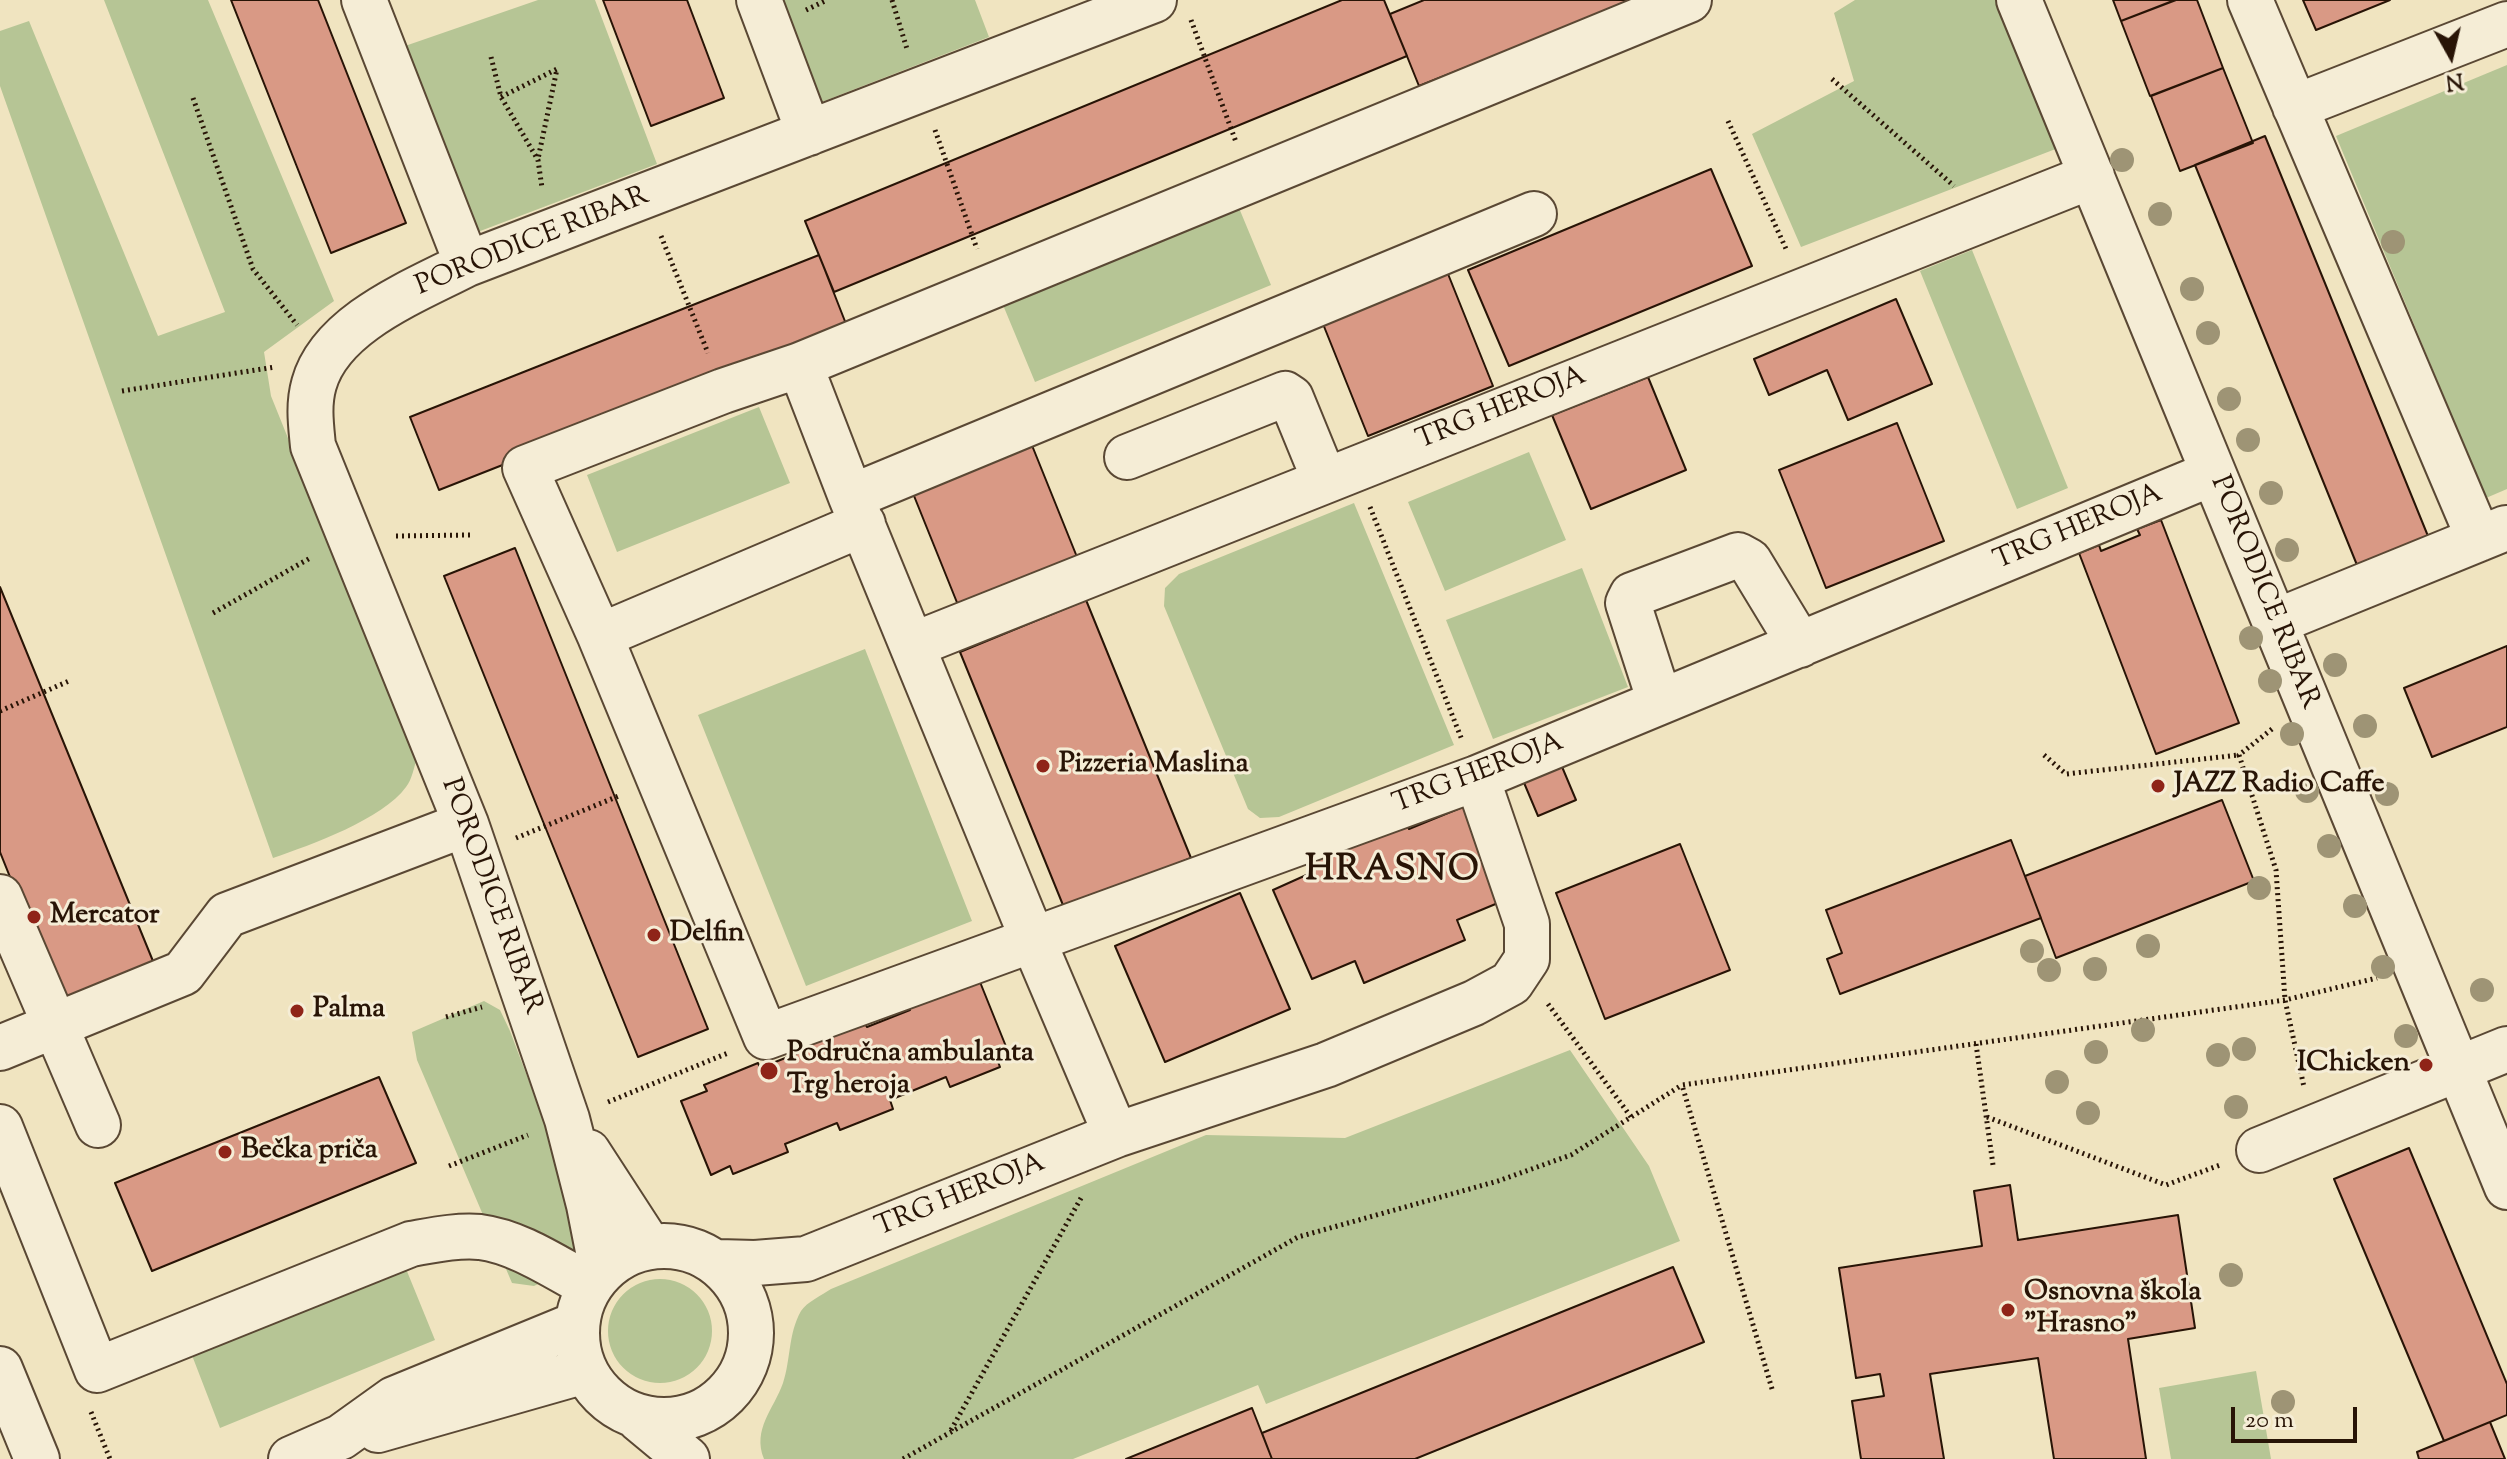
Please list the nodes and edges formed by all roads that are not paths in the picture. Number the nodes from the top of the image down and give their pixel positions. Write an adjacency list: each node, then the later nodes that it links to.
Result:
1 (364, 0): 12 (street)
2 (759, 0): 9 (street)
3 (1689, 0): 13 (street)
4 (2019, 0): 10 (street, PORODICE RIBAR)
5 (2250, 0): 8 (street)
6 (1156, 5): 9 (street, PORODICE RIBAR)
7 (2507, 24): 8 (street)
8 (2295, 107): 18 (street)
9 (809, 133): 12 (street, PORODICE RIBAR)
10 (2092, 176): 15 (street, PORODICE RIBAR); 16 (street, TRG HEROJA)
11 (1534, 214): 17 (street)
12 (467, 264): 25 (street, PORODICE RIBAR)
13 (800, 365): 17 (street); 20 (street)
14 (1127, 457): 16 (street)
15 (2213, 473): 19 (street, PORODICE RIBAR); 22 (street, TRG HEROJA)
16 (1340, 475): 21 (street, TRG HEROJA)
17 (857, 510): 20 (street); 21 (street)
18 (2493, 533): 19 (street)
19 (2275, 622): 31 (street, PORODICE RIBAR)
20 (600, 636): 27 (street, TRG HEROJA)
21 (913, 645): 27 (street)
22 (1800, 645): 23 (street, TRG HEROJA); 23 (street)
23 (1660, 702): 24 (street, TRG HEROJA)
24 (1477, 778): 27 (street, TRG HEROJA); 35 (street, TRG HEROJA)
25 (485, 833): 28 (street); 32 (street, PORODICE RIBAR)
26 (0, 897): 28 (street)
27 (1033, 940): 35 (street)
28 (55, 1027): 29 (street); 33 (street)
29 (0, 1048)
30 (2507, 1049): 31 (street)
31 (2458, 1068): 36 (street); 37 (street, PORODICE RIBAR)
32 (567, 1119): 38 (street, PORODICE RIBAR); 41 (street, PORODICE RIBAR)
33 (98, 1125)
34 (0, 1127): 41 (street)
35 (1116, 1135): 39 (street, TRG HEROJA)
36 (2259, 1150)
37 (2507, 1187)
38 (649, 1246): 40 (street); 41 (street)
39 (806, 1259): 40 (street, TRG HEROJA); 42 (street, TRG HEROJA)
40 (718, 1262): 42 (street)
41 (590, 1293): 44 (street); 47 (street)
42 (748, 1307): 45 (street)
43 (0, 1369): 48 (street)
44 (585, 1371): 46 (street); 47 (street)
45 (719, 1401): 46 (street); 51 (street)
46 (639, 1419): 50 (street)
47 (341, 1437): 49 (street)
48 (37, 1459)
49 (291, 1459)
50 (687, 1459)
51 (714, 1459)

